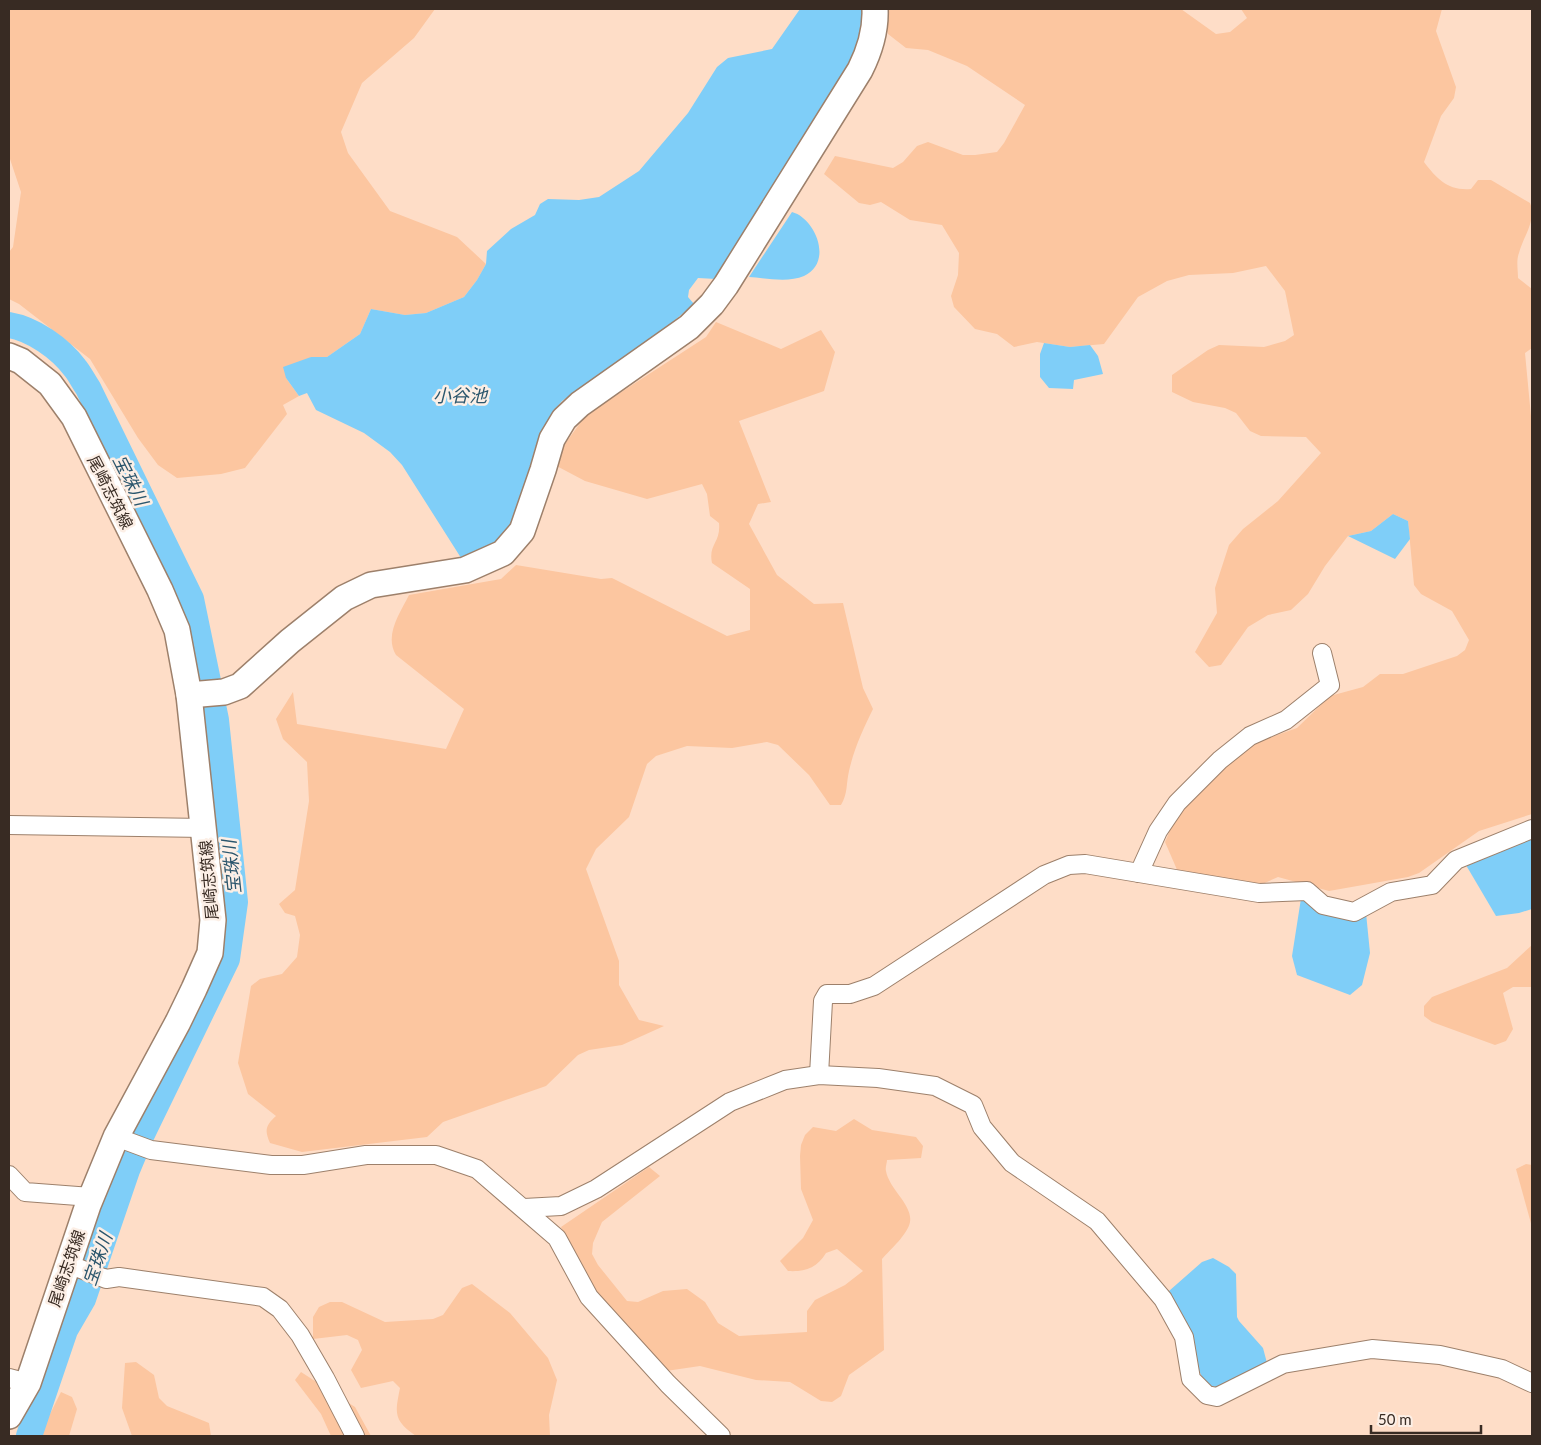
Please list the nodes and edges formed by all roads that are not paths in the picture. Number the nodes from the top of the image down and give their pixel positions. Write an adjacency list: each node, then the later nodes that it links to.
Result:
1 (875, 9): 4 (main road)
2 (9, 356): 4 (main road, 尾崎志筑線)
3 (1322, 653): 8 (street)
4 (193, 694): 6 (main road, 尾崎志筑線)
5 (9, 825): 6 (street)
6 (204, 828): 10 (main road, 尾崎志筑線)
7 (1532, 829): 8 (street)
8 (1140, 873): 9 (street)
9 (819, 1075): 13 (street); 16 (street)
10 (121, 1139): 12 (main road, 尾崎志筑線); 13 (street)
11 (9, 1175): 12 (street)
12 (91, 1198): 14 (main road, 尾崎志筑線)
13 (524, 1208): 19 (street)
14 (75, 1266): 15 (main road, 尾崎志筑線); 18 (street)
15 (18, 1380): 17 (main road, 尾崎志筑線)
16 (1532, 1382)
17 (9, 1416)
18 (355, 1436)
19 (721, 1436)

